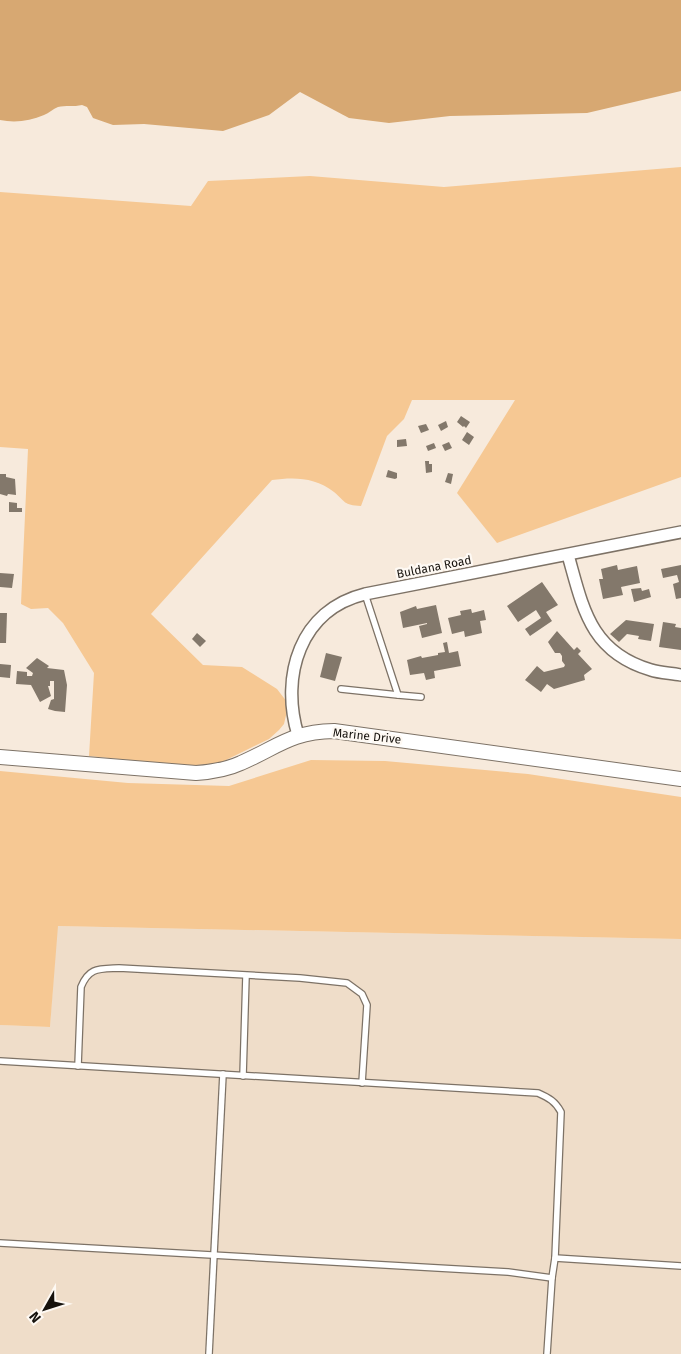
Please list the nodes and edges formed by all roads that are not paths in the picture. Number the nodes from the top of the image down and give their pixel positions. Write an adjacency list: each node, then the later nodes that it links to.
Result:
1 (681, 532): 2 (street, Buldana Road)
2 (568, 555): 3 (street, Buldana Road); 4 (street)
3 (365, 594): 6 (lane); 8 (street, Buldana Road)
4 (681, 675)
5 (341, 689): 6 (lane)
6 (398, 695): 7 (lane)
7 (421, 697)
8 (298, 735): 9 (street, Marine Drive); 10 (street, Marine Drive)
9 (0, 757)
10 (681, 779)
11 (246, 976): 13 (lane); 15 (lane); 16 (lane)
12 (0, 1061): 13 (lane)
13 (78, 1066): 14 (lane)
14 (223, 1074): 15 (lane); 18 (lane)
15 (243, 1076): 16 (lane)
16 (362, 1083): 19 (lane)
17 (0, 1243): 18 (lane)
18 (214, 1256): 21 (lane); 22 (lane)
19 (555, 1258): 20 (lane); 21 (lane)
20 (681, 1266)
21 (552, 1278): 23 (lane)
22 (209, 1354)
23 (547, 1354)

